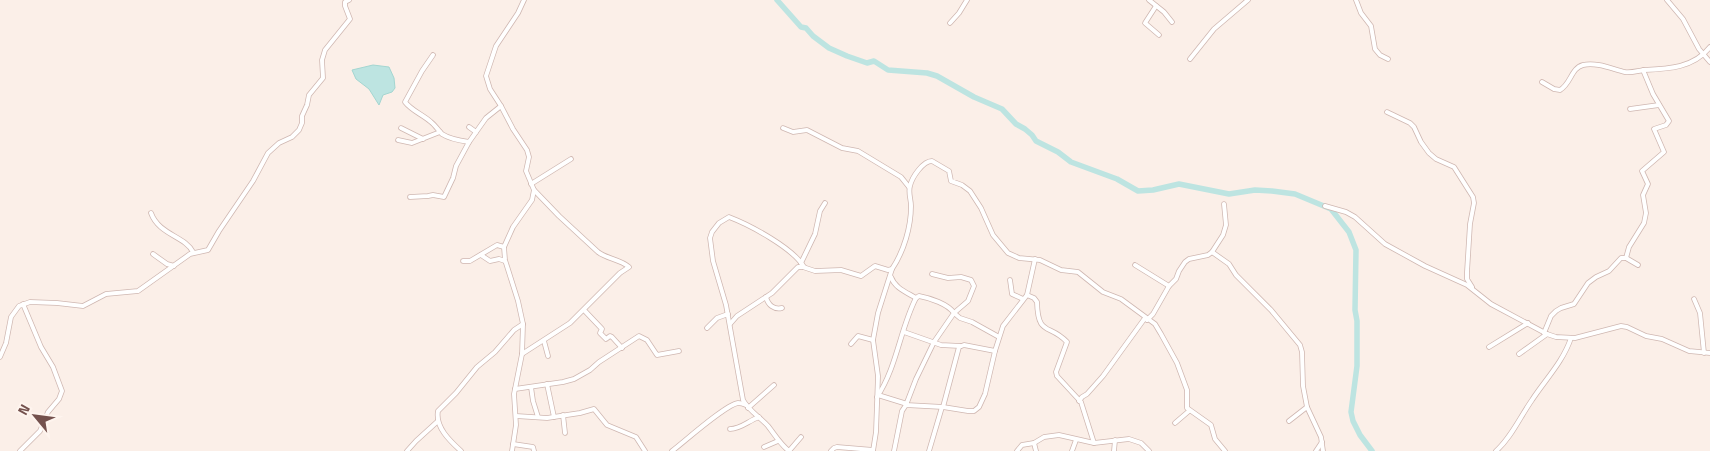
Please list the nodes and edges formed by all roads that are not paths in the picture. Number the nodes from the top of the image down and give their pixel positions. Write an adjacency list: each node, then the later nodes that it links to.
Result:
1 (350, 0): 42 (street)
2 (524, 0): 21 (street)
3 (967, 0): 9 (street)
4 (1149, 0): 8 (street)
5 (1248, 0): 15 (street)
6 (1356, 0): 16 (street)
7 (1667, 0): 14 (street)
8 (1156, 6): 10 (street); 11 (street)
9 (950, 22)
10 (1172, 22)
11 (1160, 34)
12 (1710, 47): 14 (street)
13 (433, 55): 27 (street)
14 (1704, 55): 17 (street); 18 (street)
15 (1190, 59)
16 (1388, 59)
17 (1710, 62)
18 (1643, 70): 19 (street); 20 (street)
19 (1542, 82)
20 (1659, 105): 22 (street); 46 (street)
21 (501, 106): 28 (street); 33 (street)
22 (1630, 109)
23 (1387, 112): 60 (street)
24 (469, 127): 28 (street)
25 (401, 128): 29 (street)
26 (783, 128): 34 (street)
27 (440, 132): 29 (street); 31 (street)
28 (476, 132): 31 (street)
29 (423, 139): 30 (street)
30 (398, 140)
31 (469, 142): 36 (street)
32 (571, 159): 33 (street)
33 (531, 184): 35 (street)
34 (910, 188): 47 (street); 55 (street)
35 (534, 190): 41 (street); 68 (street)
36 (410, 197)
37 (825, 203): 50 (street)
38 (1224, 204): 43 (street)
39 (1325, 206): 60 (street)
40 (151, 213): 42 (street)
41 (504, 248): 45 (street); 49 (street)
42 (193, 252): 53 (street)
43 (1212, 252): 59 (street); 104 (street)
44 (153, 254): 53 (street)
45 (481, 255): 48 (street); 49 (street)
46 (1626, 258): 52 (street); 77 (street)
47 (1035, 259): 61 (street); 71 (street)
48 (463, 261)
49 (505, 261): 73 (street)
50 (802, 263): 54 (street); 70 (street)
51 (1135, 265): 59 (street)
52 (1638, 265)
53 (174, 266): 66 (street)
54 (804, 268): 55 (street); 62 (street)
55 (892, 269): 57 (street)
56 (932, 274): 69 (street)
57 (890, 277): 63 (street); 80 (street)
58 (1010, 280): 64 (street)
59 (1168, 286): 71 (street)
60 (1474, 289): 72 (street)
61 (1027, 295): 64 (street); 100 (street)
62 (766, 298): 67 (street); 74 (street)
63 (916, 298): 69 (street); 76 (street)
64 (1022, 299): 78 (street)
65 (1694, 299): 90 (street)
66 (23, 304): 94 (street); 126 (street)
67 (782, 308)
68 (584, 310): 81 (street); 86 (street)
69 (954, 313): 78 (street); 82 (street)
70 (728, 314): 74 (street); 75 (street)
71 (1146, 319): 100 (street); 105 (street)
72 (1528, 323): 77 (street); 85 (street)
73 (523, 324): 91 (street); 111 (street)
74 (730, 324): 102 (street)
75 (707, 328)
76 (904, 332): 82 (street); 99 (street)
77 (1545, 333): 79 (street); 92 (street)
78 (999, 338): 88 (street)
79 (1571, 338): 90 (street); 144 (street)
80 (874, 340): 83 (street); 99 (street)
81 (544, 341): 91 (street); 93 (street)
82 (934, 342): 84 (street); 101 (street)
83 (851, 344)
84 (960, 346): 88 (street); 103 (street)
85 (1489, 346)
86 (622, 348): 87 (street); 95 (street)
87 (679, 351)
88 (995, 351): 103 (street)
89 (1710, 352): 90 (street)
90 (1704, 353)
91 (522, 354): 98 (street)
92 (1519, 354)
93 (548, 356)
94 (0, 357)
95 (547, 384): 97 (street); 109 (street)
96 (774, 385): 102 (street)
97 (531, 387): 98 (street); 108 (street)
98 (515, 389): 107 (street)
99 (877, 396): 101 (street); 125 (street)
100 (1080, 400): 122 (street)
101 (907, 404): 103 (street); 134 (street)
102 (747, 407): 110 (street); 132 (street)
103 (943, 407): 135 (street)
104 (1306, 407): 112 (street); 120 (street)
105 (1189, 411): 113 (street); 141 (street)
106 (563, 415): 109 (street); 115 (street); 131 (street)
107 (516, 416): 108 (street); 123 (street)
108 (538, 417): 109 (street)
109 (554, 417)
110 (759, 417): 114 (street); 119 (street)
111 (438, 421): 127 (street); 128 (street)
112 (1289, 421)
113 (1175, 422)
114 (730, 429)
115 (564, 433)
116 (801, 437): 119 (street)
117 (1076, 440): 121 (street); 122 (street); 138 (street)
118 (1115, 440): 122 (street); 139 (street); 140 (street)
119 (778, 441): 124 (street)
120 (1322, 442): 142 (street); 143 (street)
121 (1034, 443): 136 (street); 137 (street)
122 (1094, 443)
123 (513, 444): 129 (street); 130 (street)
124 (764, 447)
125 (873, 450): 133 (street)
126 (20, 451)
127 (407, 451)
128 (461, 451)
129 (512, 451)
130 (534, 451)
131 (645, 451)
132 (672, 451)
133 (832, 451)
134 (894, 451)
135 (929, 451)
136 (1017, 451)
137 (1036, 451)
138 (1072, 451)
139 (1114, 451)
140 (1149, 451)
141 (1225, 451)
142 (1316, 451)
143 (1322, 451)
144 (1496, 451)

